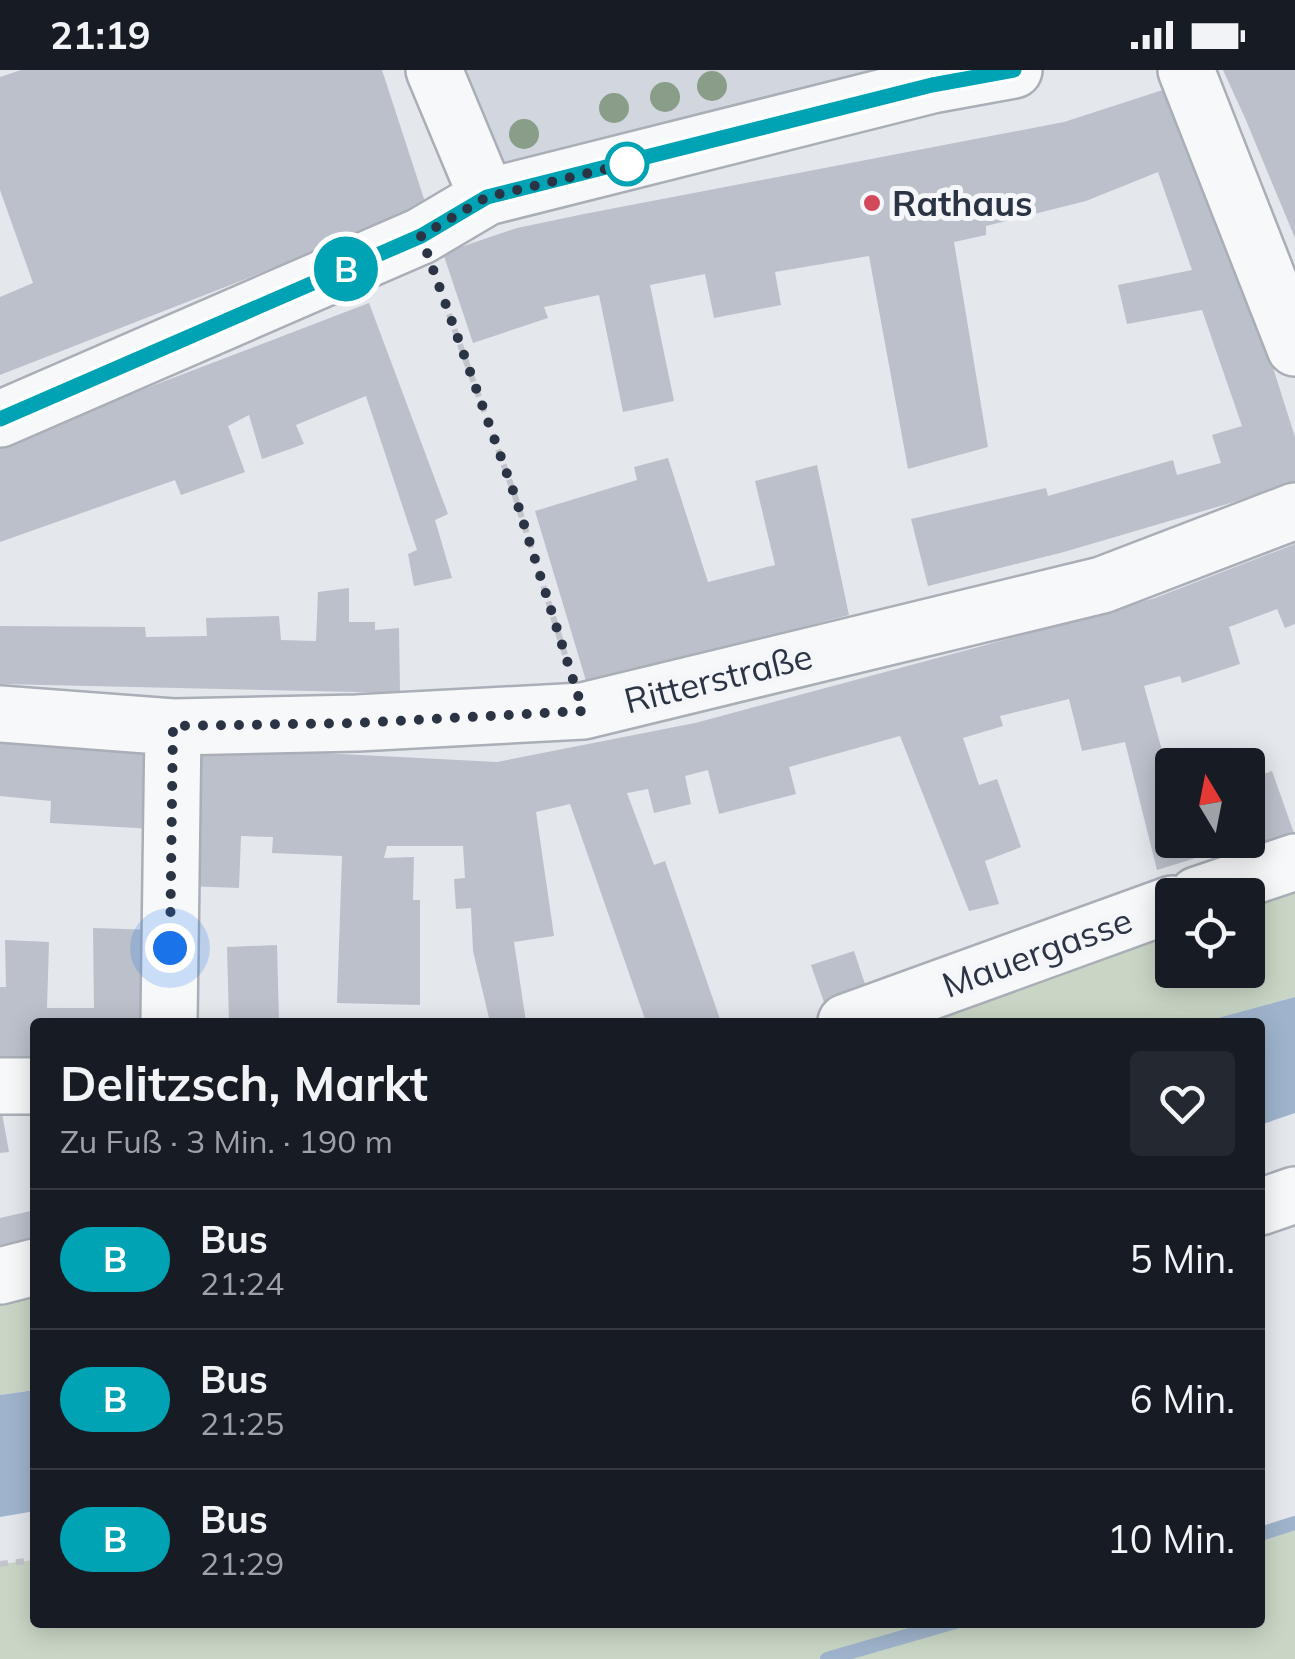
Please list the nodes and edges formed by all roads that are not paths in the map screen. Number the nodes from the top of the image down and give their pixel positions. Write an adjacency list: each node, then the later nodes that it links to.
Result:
1 (434, 70): 5 (street)
2 (1014, 70): 4 (street)
3 (1186, 70): 6 (street)
4 (931, 77): 5 (street)
5 (487, 197): 7 (street)
6 (1295, 348)
7 (0, 420)
8 (1295, 511): 10 (street, Ritterstraße)
9 (0, 714): 10 (street, Ritterstraße)
10 (173, 726): 14 (street)
11 (1295, 862): 12 (street)
12 (1248, 878)
13 (1155, 910): 15 (street, Mauergasse)
14 (169, 1018)
15 (857, 1018)
16 (0, 1086): 17 (street)
17 (30, 1086)
18 (1295, 1195): 19 (street)
19 (1265, 1204)
20 (30, 1268): 21 (street)
21 (0, 1276)

